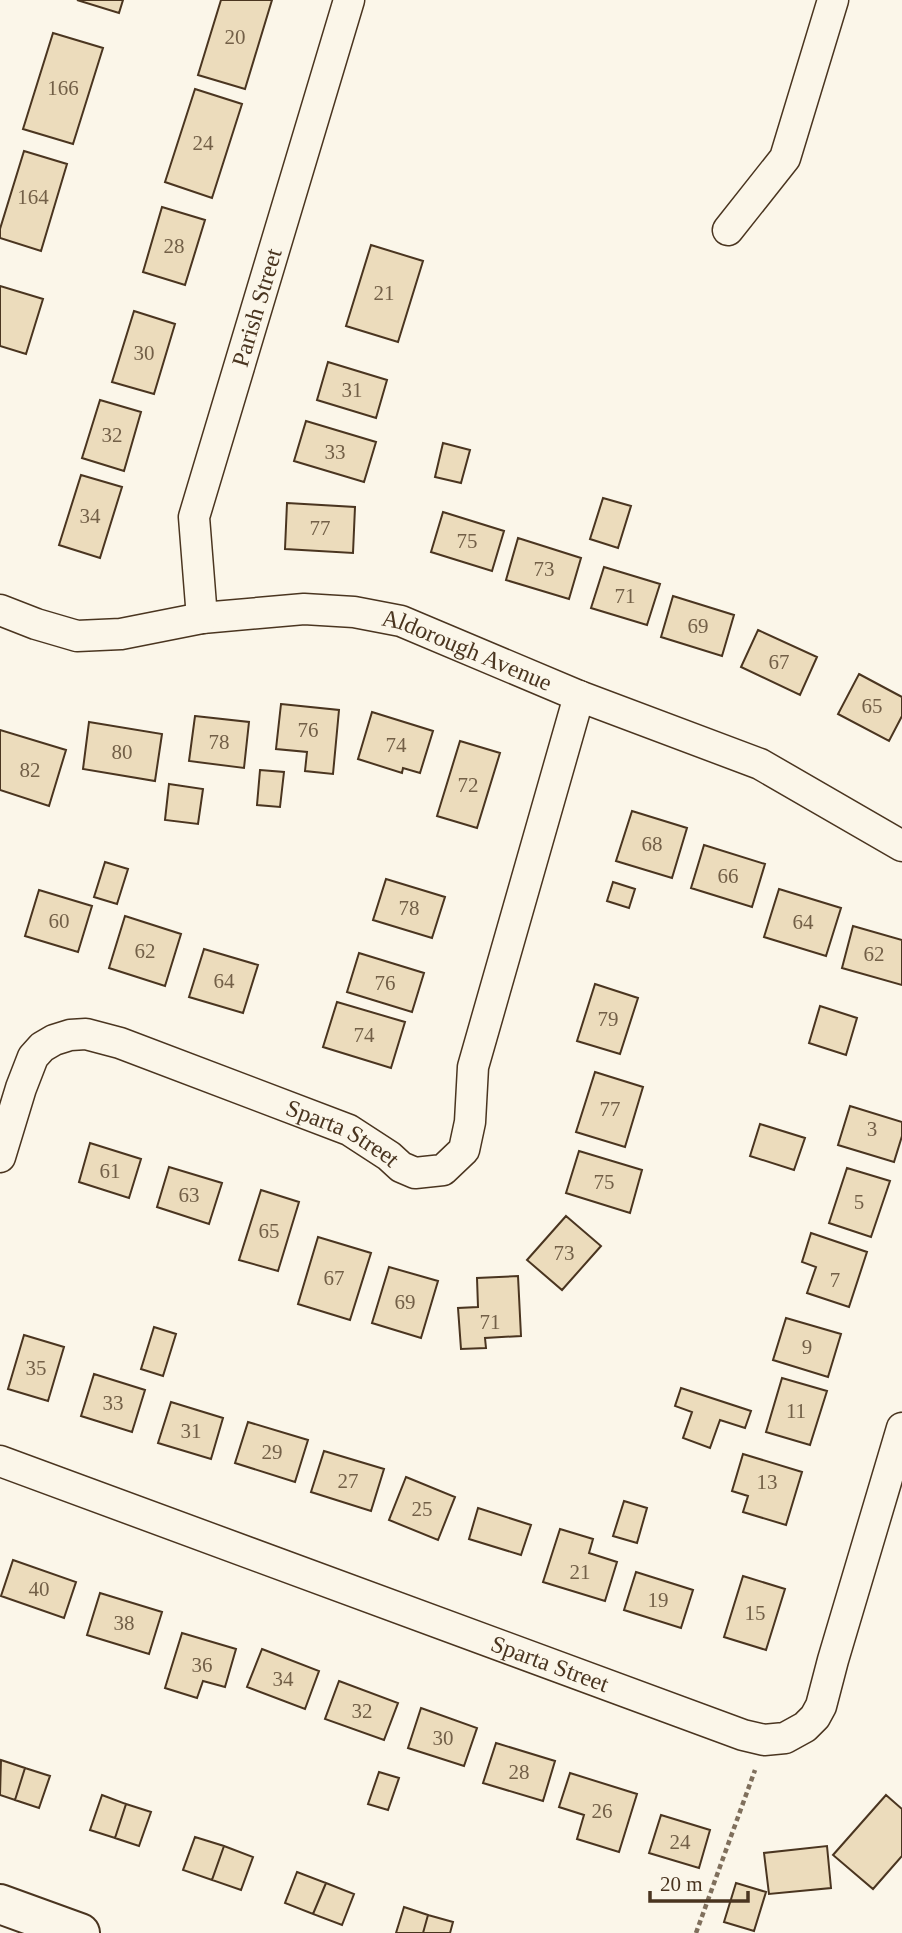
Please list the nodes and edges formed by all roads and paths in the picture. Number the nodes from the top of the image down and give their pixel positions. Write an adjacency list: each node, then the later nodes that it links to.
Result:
1 (349, 0): 5 (street, Parish Street)
2 (833, 0): 3 (street)
3 (728, 230)
4 (0, 610): 5 (street, Aldorough Avenue)
5 (202, 618): 6 (street, Aldorough Avenue)
6 (579, 696): 7 (street, Aldorough Avenue); 8 (street, Sparta Street)
7 (902, 846)
8 (0, 1157)
9 (902, 1428): 10 (street, Sparta Street)
10 (0, 1461)
11 (755, 1770): 15 (path)
12 (0, 1904): 13 (main road)
13 (37, 1926): 14 (main road)
14 (80, 1933)
15 (696, 1933)

